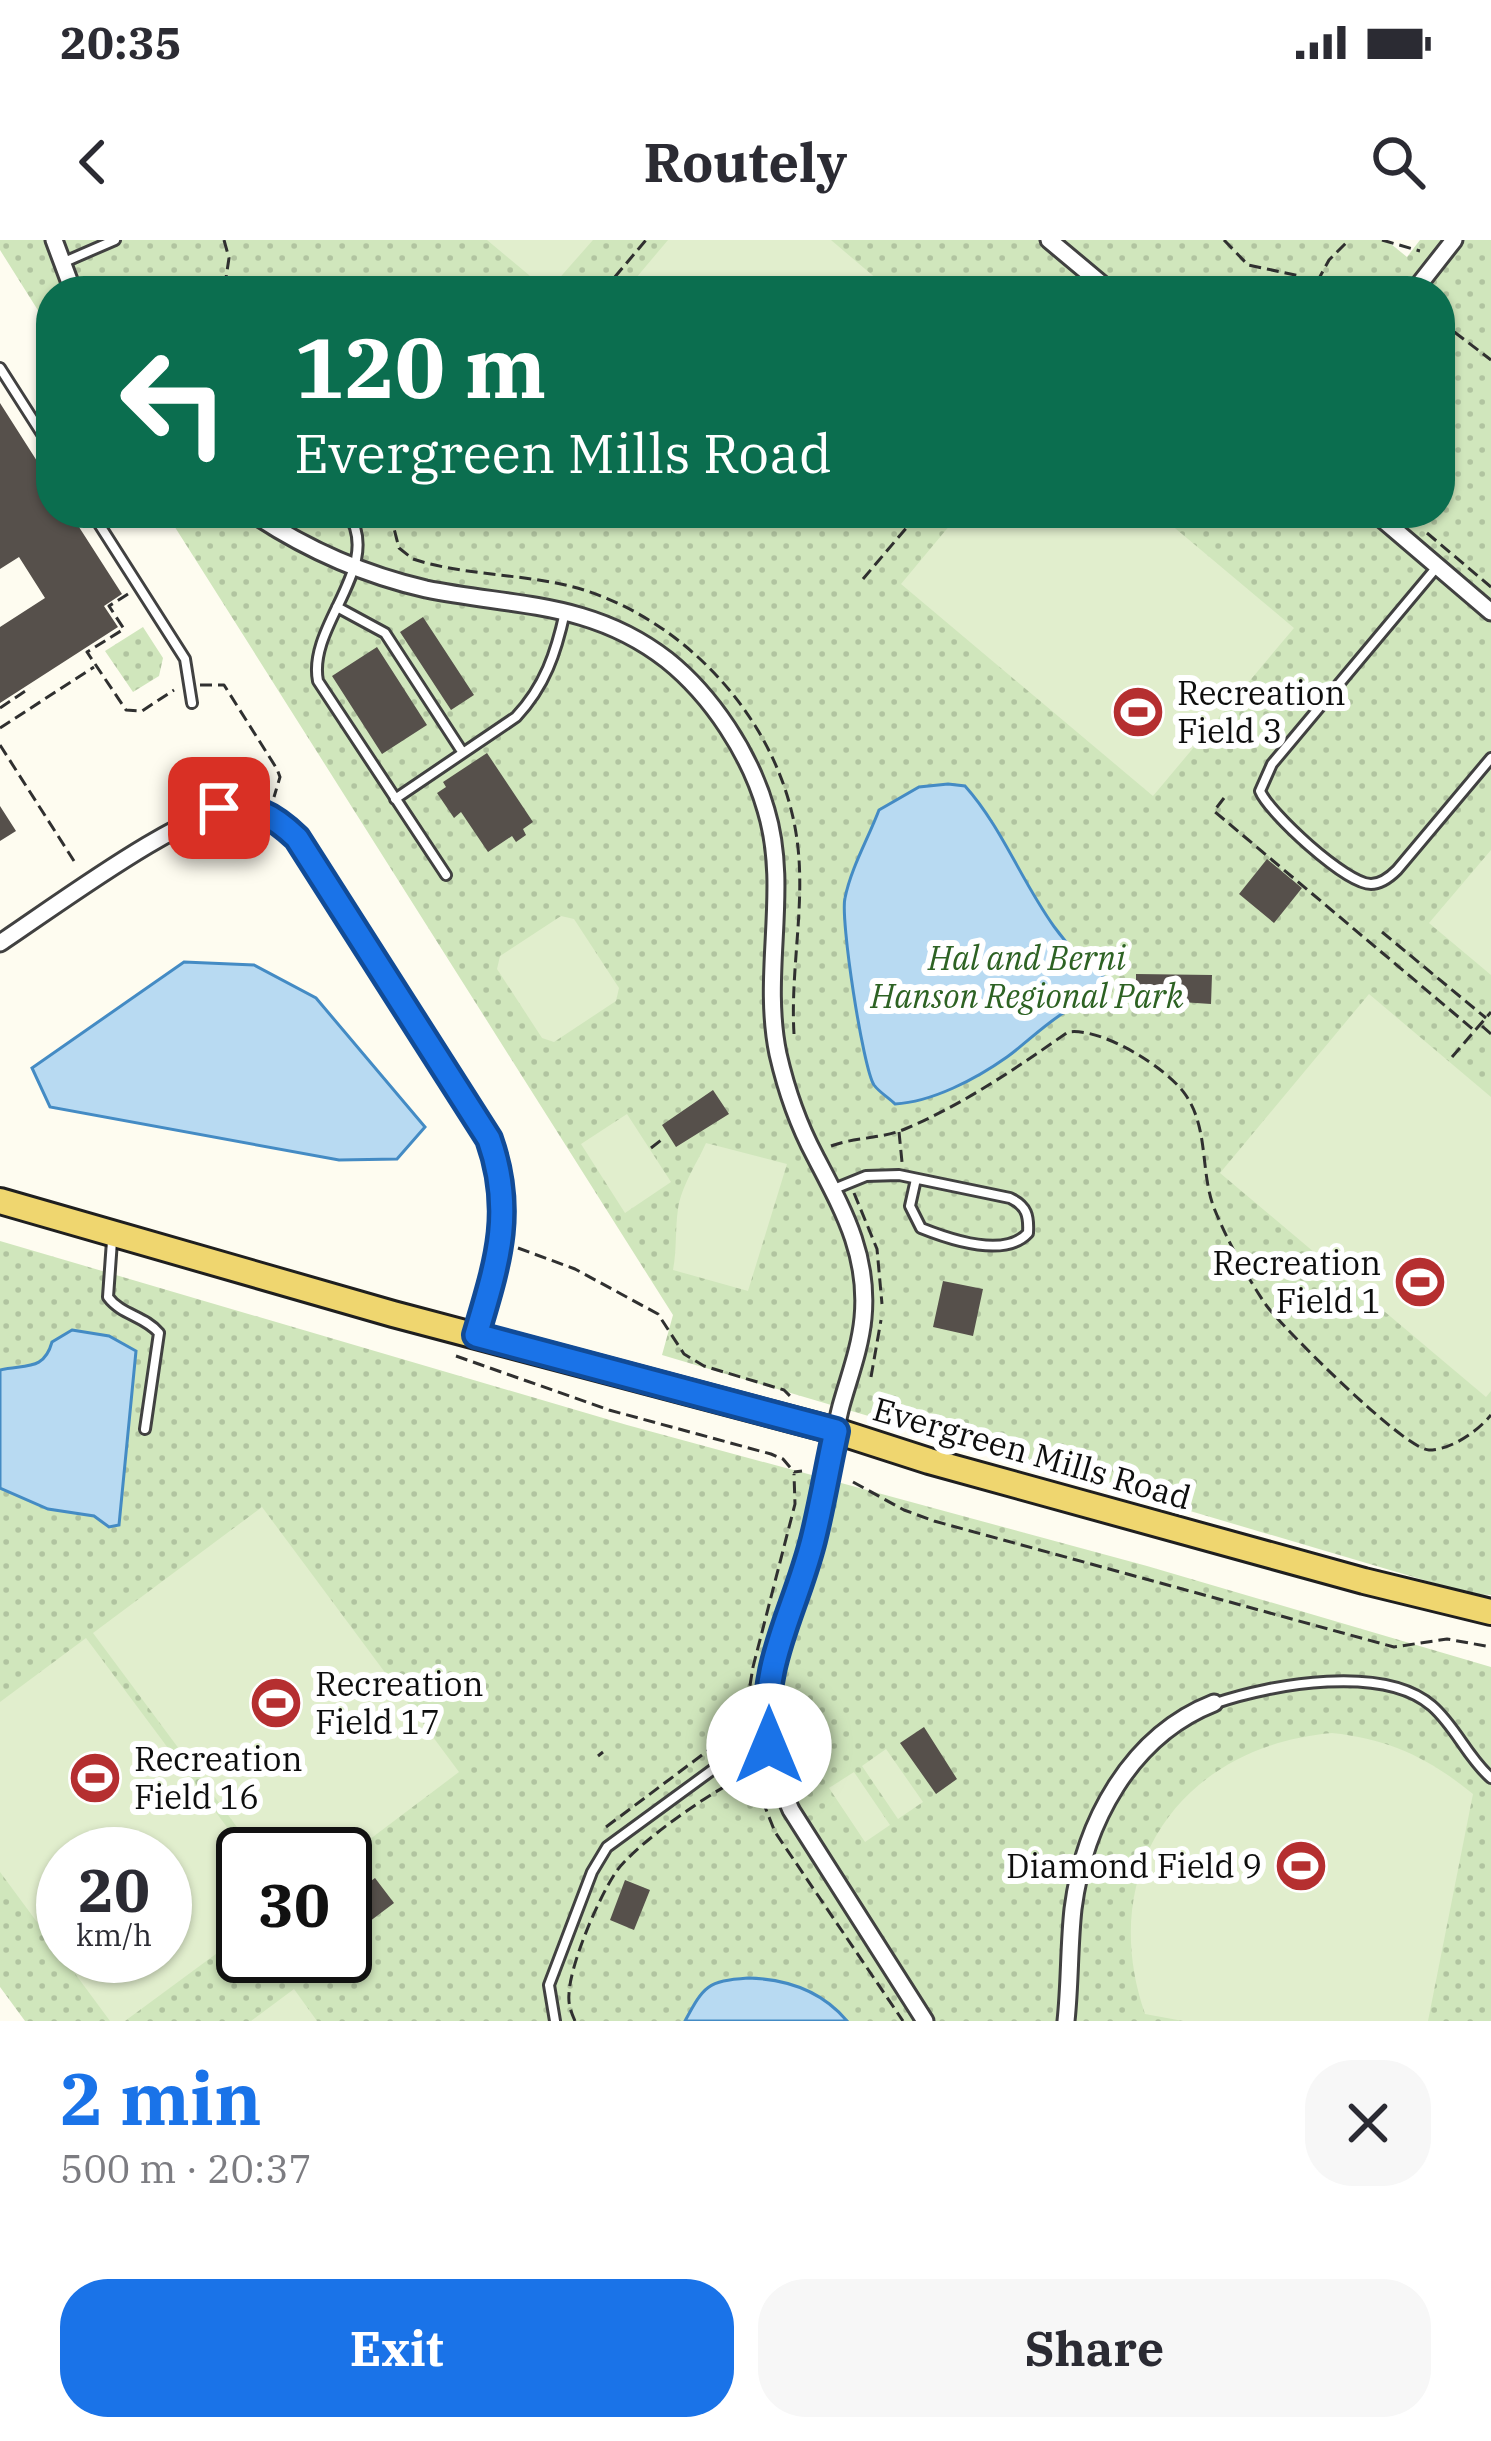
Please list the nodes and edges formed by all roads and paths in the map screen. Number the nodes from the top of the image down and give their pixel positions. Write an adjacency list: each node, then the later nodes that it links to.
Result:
1 (54, 240): 11 (street)
2 (115, 240): 11 (lane)
3 (224, 240): 13 (path)
4 (646, 240): 14 (path)
5 (1049, 240): 15 (street)
6 (1224, 240): 16 (path)
7 (1348, 240): 17 (path)
8 (1382, 240): 10 (path)
9 (1454, 240): 10 (street)
10 (1439, 259): 18 (street)
11 (62, 263): 12 (street)
12 (67, 276)
13 (226, 276)
14 (616, 276)
15 (1089, 276)
16 (1290, 276)
17 (1320, 276)
18 (1426, 276)
19 (1455, 332): 20 (path)
20 (1491, 360)
21 (0, 368): 22 (lane)
22 (36, 424)
23 (102, 528): 33 (lane)
24 (277, 528): 30 (street)
25 (355, 528): 30 (lane)
26 (394, 528): 59 (path)
27 (906, 528): 32 (path)
28 (1392, 528): 31 (street)
29 (1420, 528): 34 (path)
30 (353, 566): 35 (lane); 36 (street)
31 (1437, 567): 37 (street); 46 (lane)
32 (862, 580)
33 (139, 587): 38 (path); 39 (lane)
34 (1491, 587)
35 (337, 608): 45 (lane); 49 (lane)
36 (565, 610): 45 (lane); 66 (street)
37 (1491, 612)
38 (97, 666): 39 (path); 43 (path)
39 (191, 685): 41 (lane); 48 (path)
40 (30, 688): 42 (path)
41 (192, 704)
42 (0, 707)
43 (0, 728)
44 (0, 745): 50 (path)
45 (463, 753): 49 (lane)
46 (1491, 758)
47 (1224, 798): 57 (path)
48 (273, 799)
49 (394, 799): 51 (lane)
50 (74, 861)
51 (446, 875)
52 (1382, 932): 55 (path)
53 (0, 943): 70 (street)
54 (1491, 1012): 55 (path)
55 (1486, 1018): 56 (path)
56 (1480, 1025): 57 (path); 58 (path)
57 (1475, 1031): 60 (path)
58 (1491, 1034)
59 (794, 1042)
60 (1452, 1057)
61 (899, 1132): 64 (path); 66 (path); 74 (path)
62 (665, 1138): 63 (path)
63 (650, 1148)
64 (899, 1175): 65 (lane); 66 (lane)
65 (916, 1179): 65 (lane)
66 (842, 1186): 72 (path); 76 (street)
67 (0, 1202): 68 (main road, Evergreen Mills Road)
68 (113, 1234): 70 (main road, Evergreen Mills Road); 75 (lane)
69 (516, 1247): 73 (path)
70 (476, 1335): 76 (main road, Evergreen Mills Road)
71 (456, 1356): 78 (path)
72 (871, 1377)
73 (798, 1403)
74 (1491, 1415)
75 (145, 1429)
76 (836, 1431): 80 (main road, Evergreen Mills Road); 83 (street)
77 (802, 1471): 78 (path)
78 (794, 1472): 87 (path)
79 (854, 1482): 81 (path)
80 (1491, 1612)
81 (1491, 1647)
82 (1214, 1703): 86 (lane); 94 (street)
83 (769, 1746): 90 (lane); 93 (street)
84 (749, 1765): 85 (path)
85 (751, 1774): 89 (path); 92 (path)
86 (1491, 1778)
87 (606, 1827)
88 (631, 1843): 89 (path)
89 (636, 1852): 91 (path)
90 (555, 2021)
91 (575, 2021)
92 (903, 2021)
93 (925, 2021)
94 (1066, 2021)

